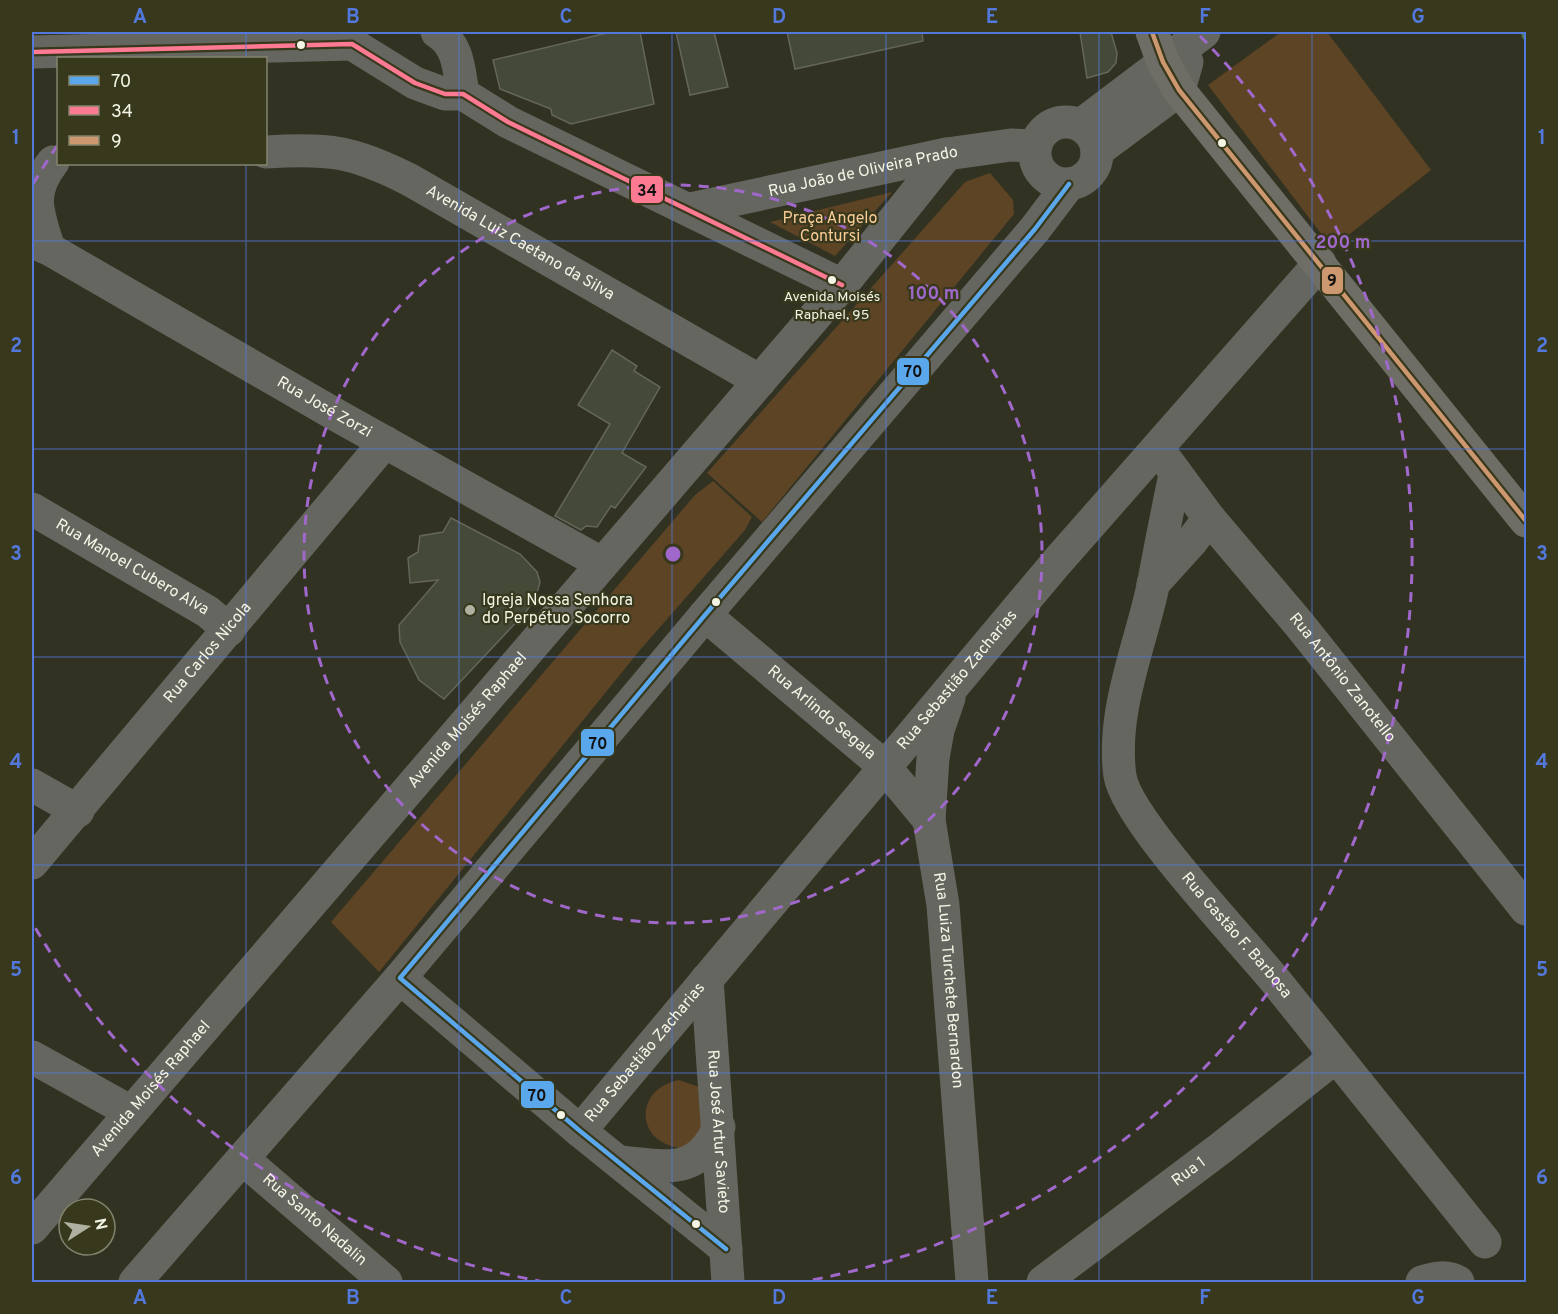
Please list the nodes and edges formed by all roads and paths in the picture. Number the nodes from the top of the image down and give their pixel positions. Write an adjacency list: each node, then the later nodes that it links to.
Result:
1 (1152, 32): 7 (main road)
2 (449, 33): 9 (street)
3 (1199, 36): 7 (street); 8 (street)
4 (358, 38): 5 (street); 9 (street)
5 (162, 40): 6 (street)
6 (32, 52)
7 (1163, 62): 8 (main road); 10 (street)
8 (1179, 90): 10 (street); 18 (main road)
9 (463, 94): 16 (street)
10 (1089, 138): 11 (street); 15 (street)
11 (1035, 146): 13 (street, Rua João de Oliveira Prado); 15 (street)
12 (267, 152): 20 (street, Avenida Luiz Caetano da Silva)
13 (947, 154): 16 (street, Rua João de Oliveira Prado); 19 (street, Avenida Moisés Raphael)
14 (48, 163): 17 (street, Rua José Zorzi)
15 (1069, 184): 29 (street)
16 (691, 209): 19 (street)
17 (40, 245): 21 (street, Rua José Zorzi)
18 (1320, 262): 22 (street, Rua Sebastião Zacharias); 26 (main road)
19 (842, 285): 20 (street, Avenida Moisés Raphael)
20 (760, 381): 27 (street, Avenida Moisés Raphael)
21 (385, 442): 27 (street, Rua José Zorzi); 30 (street, Rua Carlos Nicola)
22 (1158, 447): 23 (street, Rua Antônio Zanotello); 31 (street, Rua Sebastião Zacharias)
23 (1175, 475): 25 (street, Rua Antônio Zanotello); 28 (street, Rua Gastão F. Barbosa)
24 (32, 509): 30 (street, Rua Manoel Cubero Alva)
25 (1209, 518): 28 (street); 37 (street, Rua Antônio Zanotello)
26 (1527, 521)
27 (601, 563): 42 (street, Avenida Moisés Raphael)
28 (1153, 584): 41 (street, Rua Gastão F. Barbosa)
29 (705, 615): 32 (street, Rua Arlindo Segala); 38 (street)
30 (229, 630): 34 (street, Rua Carlos Nicola)
31 (954, 684): 32 (street, Rua Sebastião Zacharias); 35 (street, Rua Luiza Turchete Bernardon)
32 (884, 766): 35 (street, Rua Arlindo Segala); 39 (street, Rua Sebastião Zacharias)
33 (32, 784): 34 (street)
34 (78, 811): 36 (street, Rua Carlos Nicola)
35 (929, 820): 53 (street, Rua Luiza Turchete Bernardon)
36 (32, 863)
37 (1527, 909)
38 (400, 978): 44 (street); 45 (street)
39 (707, 979): 43 (street, Rua José Artur Savieto); 44 (street, Rua Sebastião Zacharias)
40 (32, 1057): 42 (street)
41 (1334, 1058): 48 (street, Rua Gastão F. Barbosa); 54 (street, Rua 1)
42 (131, 1112): 47 (street, Avenida Moisés Raphael)
43 (719, 1127): 46 (street); 49 (street, Rua José Artur Savieto)
44 (580, 1131): 46 (street)
45 (243, 1159): 50 (street); 51 (street, Rua Santo Nadalin)
46 (620, 1162): 49 (street)
47 (32, 1228)
48 (1485, 1242)
49 (726, 1249): 52 (street, Rua José Artur Savieto)
50 (135, 1282)
51 (386, 1282)
52 (728, 1282)
53 (972, 1282)
54 (1043, 1282)
55 (1422, 1282): 56 (street)
56 (1458, 1282)

